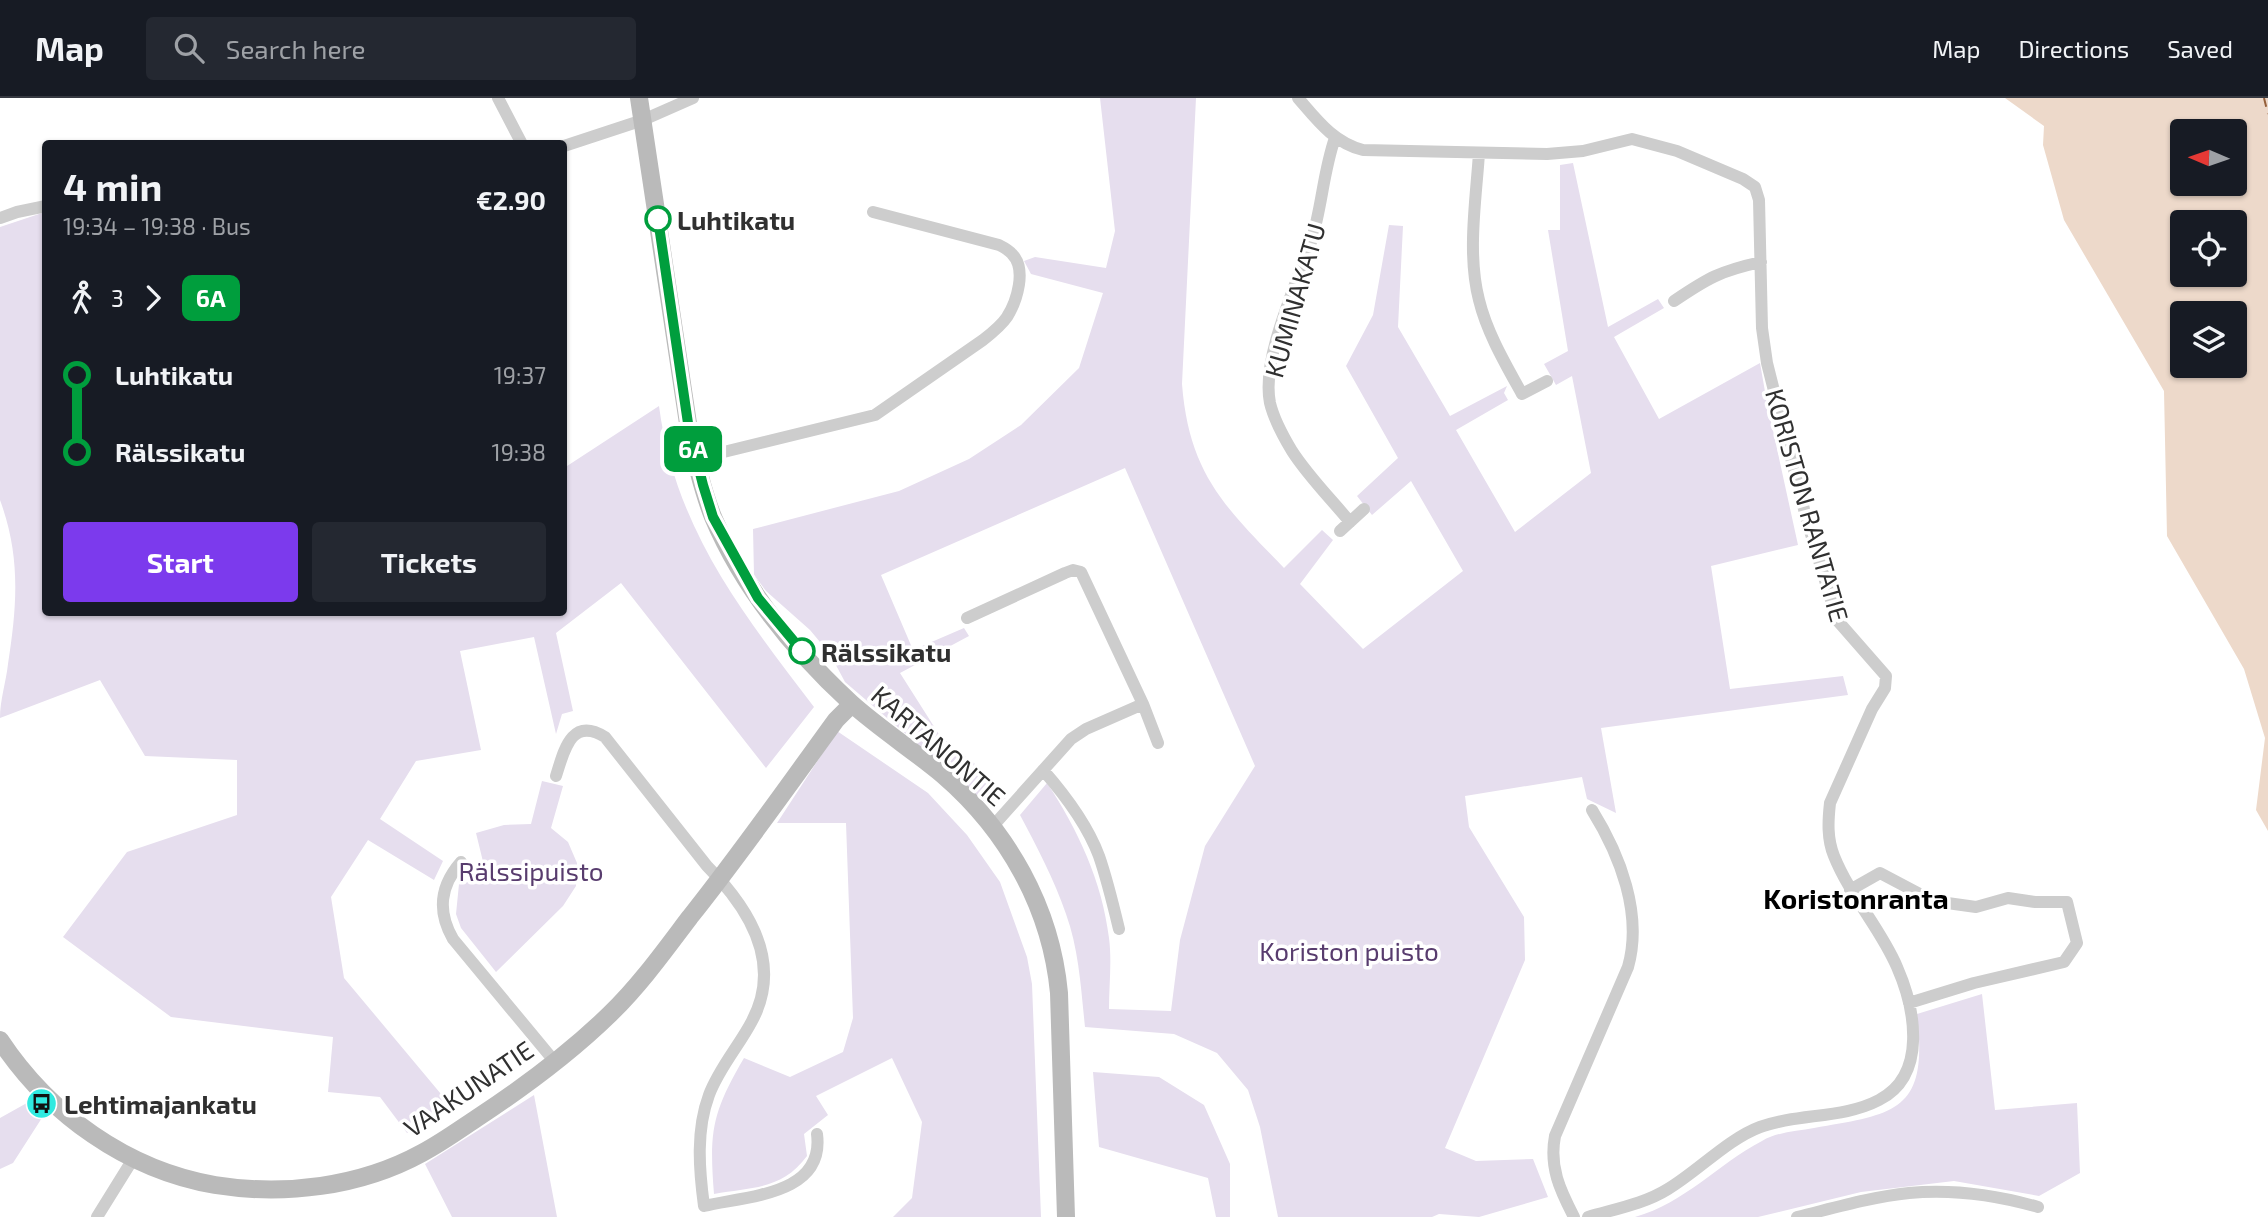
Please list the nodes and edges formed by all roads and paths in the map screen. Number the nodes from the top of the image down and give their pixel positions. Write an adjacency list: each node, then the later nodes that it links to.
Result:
1 (498, 98): 7 (street)
2 (639, 98): 5 (street, KARTANONTIE)
3 (693, 98): 5 (street)
4 (1298, 98): 6 (street, KORISTON RANTATIE)
5 (643, 120): 8 (street); 16 (street, KARTANONTIE)
6 (1335, 138): 9 (street, KORISTON RANTATIE); 17 (street, KUMINAKATU)
7 (520, 140)
8 (567, 145)
9 (1479, 153): 13 (street, KORISTON RANTATIE); 15 (street)
10 (42, 207): 12 (street)
11 (873, 212): 16 (street)
12 (0, 218)
13 (1761, 262): 14 (street); 28 (street, KORISTON RANTATIE)
14 (1674, 301)
15 (1547, 381)
16 (695, 459): 19 (street, KARTANONTIE)
17 (1364, 509)
18 (967, 618): 20 (street)
19 (852, 704): 25 (street, KARTANONTIE); 27 (street, VAAKUNATIE)
20 (1143, 704): 21 (street); 22 (street)
21 (1157, 743)
22 (1043, 770): 25 (street); 29 (street)
23 (556, 776): 27 (street)
24 (1592, 810): 39 (street)
25 (993, 826): 38 (street, KARTANONTIE)
26 (461, 862): 32 (street)
27 (720, 879): 32 (street, VAAKUNATIE); 36 (street)
28 (1850, 890): 30 (street, KORISTON RANTATIE); 30 (street)
29 (1119, 929)
30 (1909, 1003): 40 (street, KORISTON RANTATIE)
31 (0, 1040): 34 (street, VAAKUNATIE)
32 (555, 1062): 34 (street, VAAKUNATIE)
33 (817, 1134): 36 (street)
34 (133, 1159): 37 (street)
35 (2038, 1206): 41 (street)
36 (705, 1211)
37 (97, 1217)
38 (1066, 1217)
39 (1573, 1217)
40 (1588, 1217)
41 (1797, 1217)

